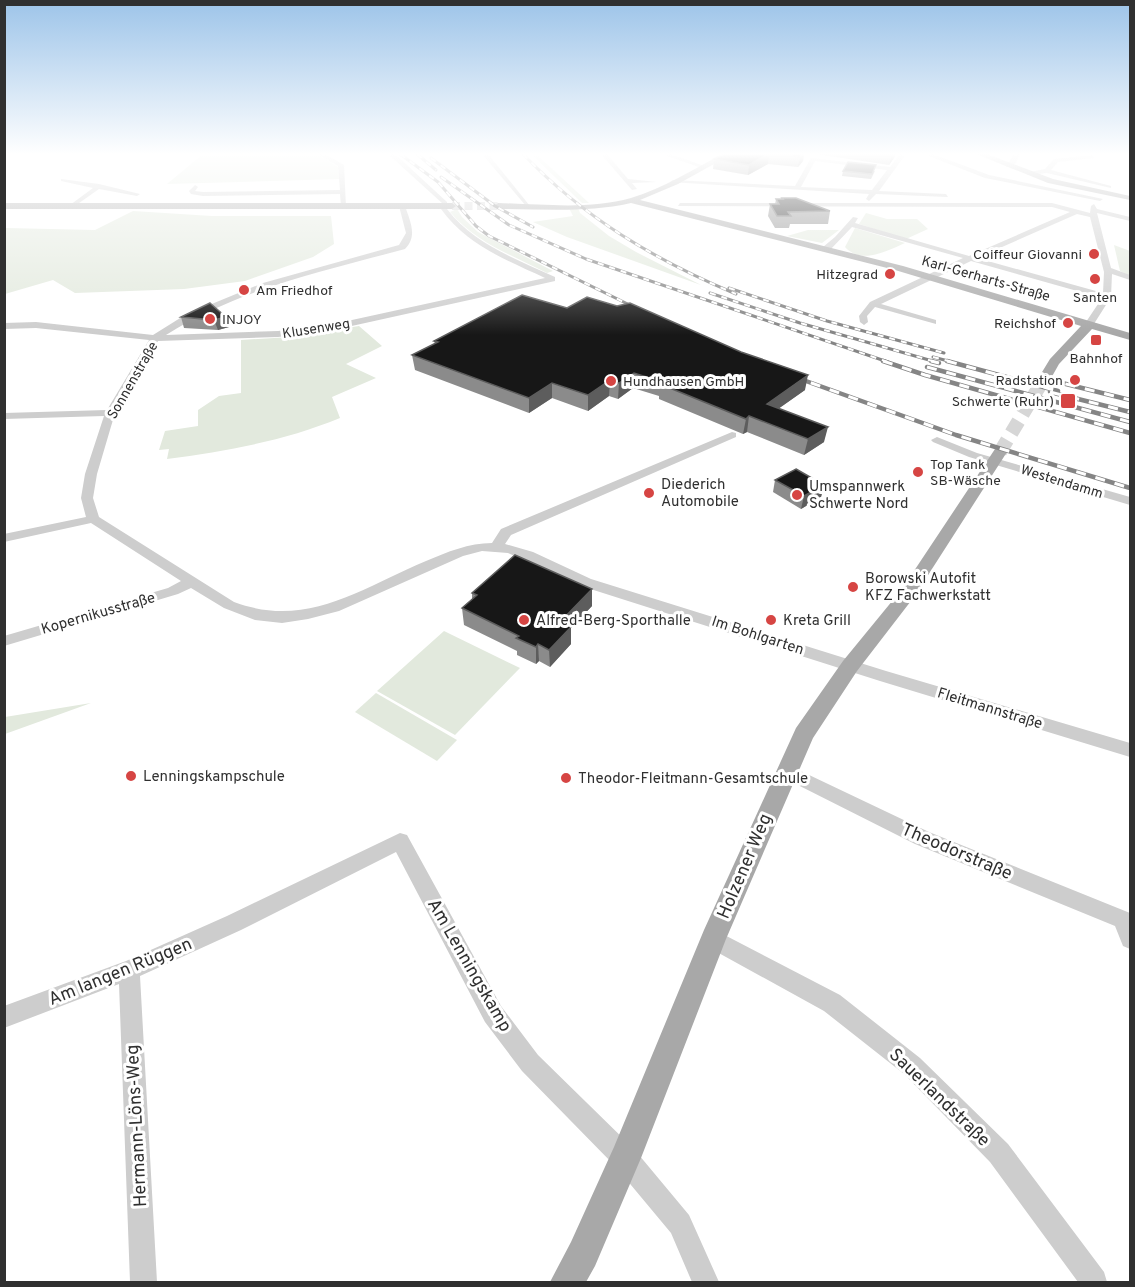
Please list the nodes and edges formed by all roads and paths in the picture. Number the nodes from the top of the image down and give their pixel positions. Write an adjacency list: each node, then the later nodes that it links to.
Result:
1 (404, 214): 22 (street, Sonnenstraße)
2 (448, 214): 22 (street, Klusenweg)
3 (686, 214): 10 (main road, Karl-Gerharts-Straße)
4 (857, 214): 9 (street)
5 (1070, 214): 11 (street)
6 (1094, 214): 12 (street)
7 (1101, 214): 8 (street)
8 (1131, 219)
9 (850, 224): 10 (street); 11 (street)
10 (826, 249): 13 (main road, Karl-Gerharts-Straße)
11 (968, 259): 13 (street); 15 (street)
12 (1109, 270): 14 (street); 15 (street)
13 (929, 277): 16 (street); 19 (main road, Karl-Gerharts-Straße)
14 (1131, 278)
15 (1107, 297): 19 (street)
16 (873, 304): 17 (street); 18 (street)
17 (864, 322)
18 (933, 322)
19 (1089, 325): 21 (main road, Karl-Gerharts-Straße); 23 (main road)
20 (4, 326): 22 (street, Klusenweg)
21 (1131, 337)
22 (155, 338): 24 (street, Sonnenstraße)
23 (1045, 377)
24 (110, 413): 25 (street); 30 (street, Sonnenstraße)
25 (4, 416)
26 (732, 435): 32 (street)
27 (937, 440): 28 (street, Westendamm)
28 (997, 456): 29 (street, Westendamm); 35 (main road, Holzener Weg)
29 (1131, 501)
30 (93, 519): 31 (street); 33 (street)
31 (4, 538)
32 (496, 547): 33 (street, Im Bohlgarten); 35 (street, Im Bohlgarten)
33 (191, 582): 34 (street, Kopernikusstraße)
34 (4, 641)
35 (850, 666): 36 (street, Fleitmannstraße); 37 (main road, Holzener Weg)
36 (1131, 750)
37 (786, 771): 39 (street, Theodorstraße); 40 (main road, Holzener Weg)
38 (234, 923): 41 (street, Am langen Rüggen); 43 (street, Am Lenningskamp)
39 (1128, 928)
40 (713, 939): 43 (main road, Holzener Weg); 47 (street, Sauerlandstraße)
41 (129, 970): 42 (street, Am langen Rüggen); 44 (street, Hermann-Löns-Weg)
42 (4, 1017)
43 (625, 1158): 45 (main road, Holzener Weg); 46 (street, Am Lenningskamp)
44 (143, 1282)
45 (567, 1282)
46 (706, 1282)
47 (1094, 1282)

